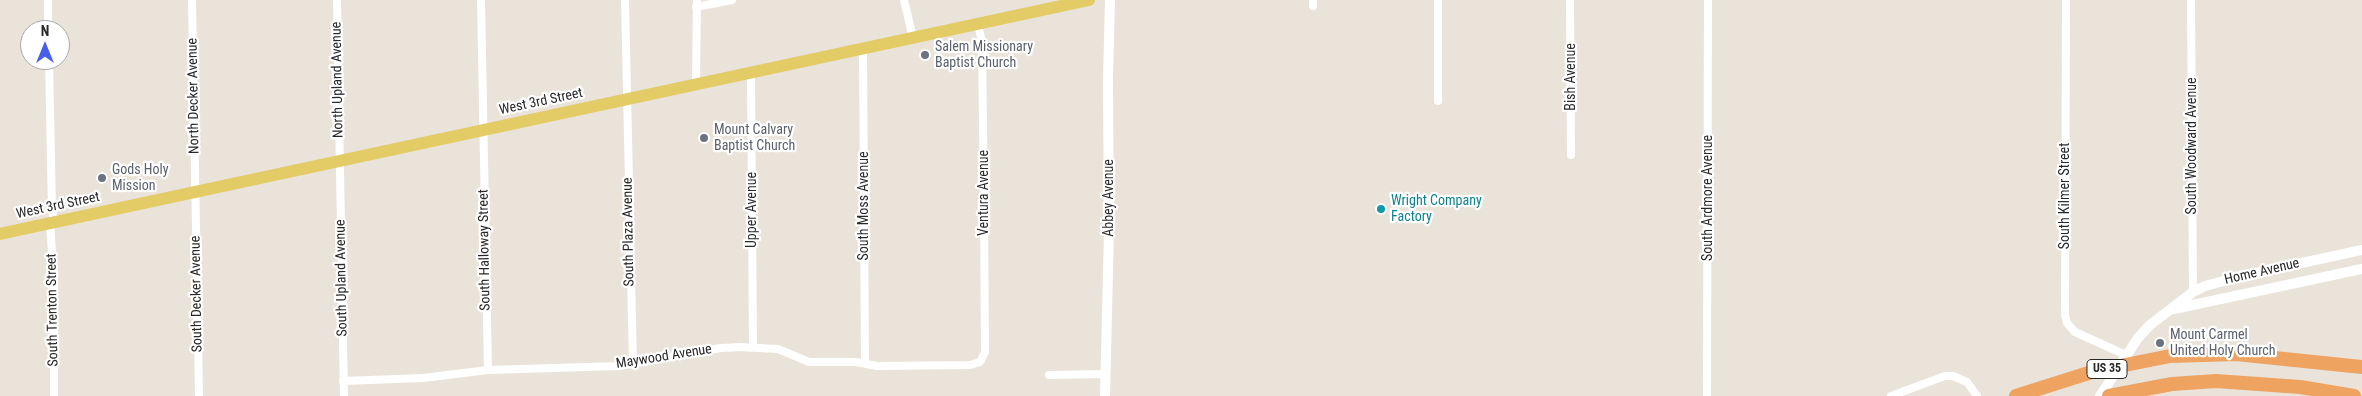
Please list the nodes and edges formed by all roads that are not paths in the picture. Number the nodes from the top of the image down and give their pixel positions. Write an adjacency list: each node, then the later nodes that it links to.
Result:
1 (48, 0): 16 (street)
2 (192, 0): 28 (street, North Decker Avenue)
3 (337, 0): 27 (street, North Upland Avenue)
4 (481, 0): 25 (street, South Halloway Street)
5 (624, 0): 23 (street, South Plaza Avenue)
6 (732, 0): 15 (street)
7 (904, 0): 18 (street)
8 (1089, 0): 17 (main road, West 3rd Street)
9 (1110, 0): 42 (street, Abbey Avenue)
10 (1438, 0): 24 (street)
11 (1570, 0): 26 (street, Bish Avenue)
12 (1708, 0): 49 (street, South Ardmore Avenue)
13 (2066, 0): 36 (street, South Kilmer Street)
14 (2191, 0): 33 (street, South Woodward Avenue)
15 (696, 4): 22 (street)
16 (48, 20)
17 (978, 24): 18 (main road, West 3rd Street); 37 (street, Ventura Avenue)
18 (912, 38): 19 (main road, West 3rd Street)
19 (864, 48): 21 (main road, West 3rd Street); 38 (street, South Moss Avenue)
20 (49, 70): 29 (street, South Trenton Street)
21 (751, 72): 22 (main road, West 3rd Street); 35 (street, Upper Avenue)
22 (696, 84): 23 (main road, West 3rd Street)
23 (626, 99): 25 (main road, West 3rd Street); 39 (street, South Plaza Avenue)
24 (1438, 101)
25 (483, 130): 27 (main road, West 3rd Street); 41 (street, South Halloway Street)
26 (1571, 154)
27 (340, 160): 28 (main road, West 3rd Street); 44 (street, South Upland Avenue)
28 (195, 192): 29 (main road, West 3rd Street); 46 (street, South Decker Avenue)
29 (53, 222): 30 (main road, West 3rd Street); 45 (street, South Trenton Street)
30 (0, 234)
31 (2362, 250): 33 (street, Home Avenue)
32 (2362, 269): 34 (street, Home Avenue)
33 (2193, 292): 34 (street, Home Avenue)
34 (2170, 310): 36 (street, Home Avenue)
35 (753, 347): 38 (street, Maywood Avenue); 39 (street, Maywood Avenue)
36 (2126, 355): 53 (street, Home Avenue)
37 (980, 362): 38 (street, Maywood Avenue)
38 (865, 363)
39 (633, 365): 41 (street, Maywood Avenue)
40 (2362, 367): 52 (highway, US 35)
41 (488, 370): 44 (street, Maywood Avenue)
42 (1106, 374): 43 (street); 48 (street, Abbey Avenue)
43 (1049, 375)
44 (344, 381): 47 (street, South Upland Avenue)
45 (54, 396)
46 (199, 396)
47 (344, 396)
48 (1105, 396)
49 (1707, 396)
50 (1890, 396): 51 (street)
51 (1977, 396)
52 (2016, 396)
53 (2100, 396)
54 (2109, 396): 55 (highway, US 35)
55 (2354, 396)

